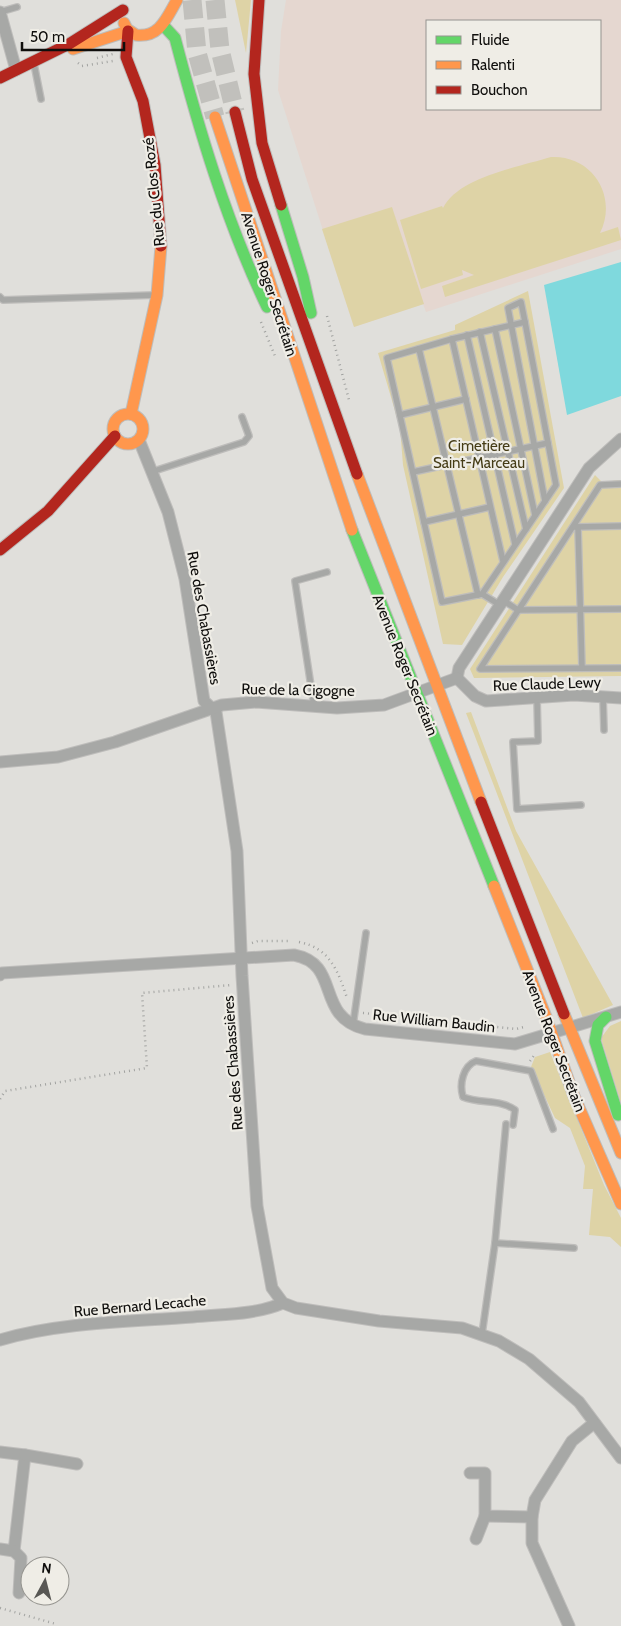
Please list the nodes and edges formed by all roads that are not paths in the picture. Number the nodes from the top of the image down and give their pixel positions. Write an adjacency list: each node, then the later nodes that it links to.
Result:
1 (176, 0): 6 (main road)
2 (259, 0): 24 (main road)
3 (126, 5): 7 (main road, Rue du Clos Rozé); 8 (main road)
4 (17, 7): 5 (lane)
5 (0, 12): 9 (street)
6 (163, 25): 7 (main road); 23 (main road)
7 (128, 31): 8 (main road); 14 (main road, Rue du Clos Rozé)
8 (33, 62): 9 (main road); 11 (lane)
9 (16, 70): 10 (main road)
10 (0, 78)
11 (41, 99)
12 (235, 112): 24 (main road, Avenue Roger Secrétain)
13 (215, 117): 23 (main road, Avenue Roger Secrétain)
14 (157, 295): 15 (lane); 27 (main road, Rue du Clos Rozé)
15 (0, 297)
16 (525, 322): 17 (lane); 17 (lane); 33 (lane)
17 (511, 325): 18 (lane); 34 (lane)
18 (495, 329): 19 (lane); 35 (lane)
19 (480, 332): 20 (lane); 36 (lane)
20 (467, 335): 21 (lane); 37 (lane)
21 (452, 339): 22 (lane); 25 (lane)
22 (419, 349): 26 (lane); 28 (lane)
23 (294, 362): 64 (main road, Avenue Roger Secrétain)
24 (326, 382): 63 (main road, Avenue Roger Secrétain)
25 (466, 399): 26 (lane); 38 (lane)
26 (433, 407): 28 (lane); 39 (lane)
27 (131, 414): 30 (main road); 32 (main road)
28 (400, 415): 41 (lane)
29 (242, 417): 40 (lane)
30 (115, 436): 32 (main road); 52 (main road)
31 (621, 439): 56 (street)
32 (138, 440): 40 (street, Rue des Chabassières)
33 (548, 442): 34 (lane); 43 (lane)
34 (534, 446): 35 (lane); 43 (lane)
35 (521, 448): 36 (lane); 46 (lane)
36 (508, 451): 37 (lane); 50 (lane)
37 (494, 454): 38 (lane); 51 (lane)
38 (479, 458): 39 (lane); 44 (lane)
39 (446, 465): 41 (lane); 45 (lane)
40 (152, 472): 69 (street, Rue des Chabassières)
41 (413, 472): 47 (lane)
42 (621, 484): 49 (lane)
43 (545, 501): 46 (lane)
44 (490, 506): 45 (lane); 53 (lane)
45 (458, 514): 47 (lane); 55 (lane)
46 (535, 515): 50 (lane)
47 (424, 522): 55 (lane)
48 (621, 526): 49 (lane)
49 (576, 527): 58 (lane); 59 (lane)
50 (526, 529): 51 (lane)
51 (515, 544): 53 (lane)
52 (0, 550)
53 (503, 561): 55 (lane)
54 (327, 572): 68 (lane)
55 (480, 594): 56 (lane)
56 (502, 604): 58 (lane); 62 (street)
57 (621, 609): 59 (lane)
58 (518, 610): 59 (lane); 60 (lane)
59 (580, 610): 60 (lane)
60 (582, 668): 61 (lane)
61 (621, 668)
62 (457, 678): 63 (street, Rue de la Cigogne); 66 (street, Rue Claude Lewy)
63 (436, 685): 64 (street, Rue de la Cigogne); 79 (main road, Avenue Roger Secrétain)
64 (416, 692): 68 (street, Rue de la Cigogne); 80 (main road, Avenue Roger Secrétain)
65 (604, 697): 66 (street, Rue Claude Lewy); 67 (street, Rue Claude Lewy); 70 (lane)
66 (537, 698): 72 (lane)
67 (621, 698)
68 (314, 706): 69 (street, Rue de la Cigogne)
69 (210, 708): 71 (street, Rue de la Cigogne); 74 (street, Rue des Chabassières)
70 (604, 730)
71 (0, 762)
72 (581, 805)
73 (366, 933): 78 (lane)
74 (241, 957): 75 (street); 78 (street, Rue William Baudin); 89 (street, Rue des Chabassières)
75 (1, 974)
76 (621, 1012): 77 (street, Rue William Baudin)
77 (606, 1017): 79 (street, Rue William Baudin); 81 (main road)
78 (353, 1025): 80 (street, Rue William Baudin)
79 (570, 1028): 80 (street, Rue William Baudin); 85 (main road, Avenue Roger Secrétain)
80 (551, 1034): 86 (main road, Avenue Roger Secrétain)
81 (621, 1123)
82 (506, 1124): 87 (lane)
83 (514, 1125): 84 (lane)
84 (553, 1129)
85 (621, 1153)
86 (621, 1204)
87 (495, 1243): 88 (lane); 90 (lane)
88 (574, 1248)
89 (283, 1303): 90 (street); 91 (street, Rue Bernard Lecache)
90 (482, 1334): 92 (street)
91 (0, 1340)
92 (594, 1422): 95 (street); 99 (street)
93 (0, 1452): 94 (street)
94 (25, 1454): 96 (street); 102 (street)
95 (621, 1458)
96 (78, 1464)
97 (470, 1473): 98 (street)
98 (485, 1516): 99 (street); 100 (street)
99 (532, 1517): 104 (street)
100 (476, 1539)
101 (0, 1550): 102 (street)
102 (14, 1551): 103 (street)
103 (19, 1593)
104 (569, 1626)

